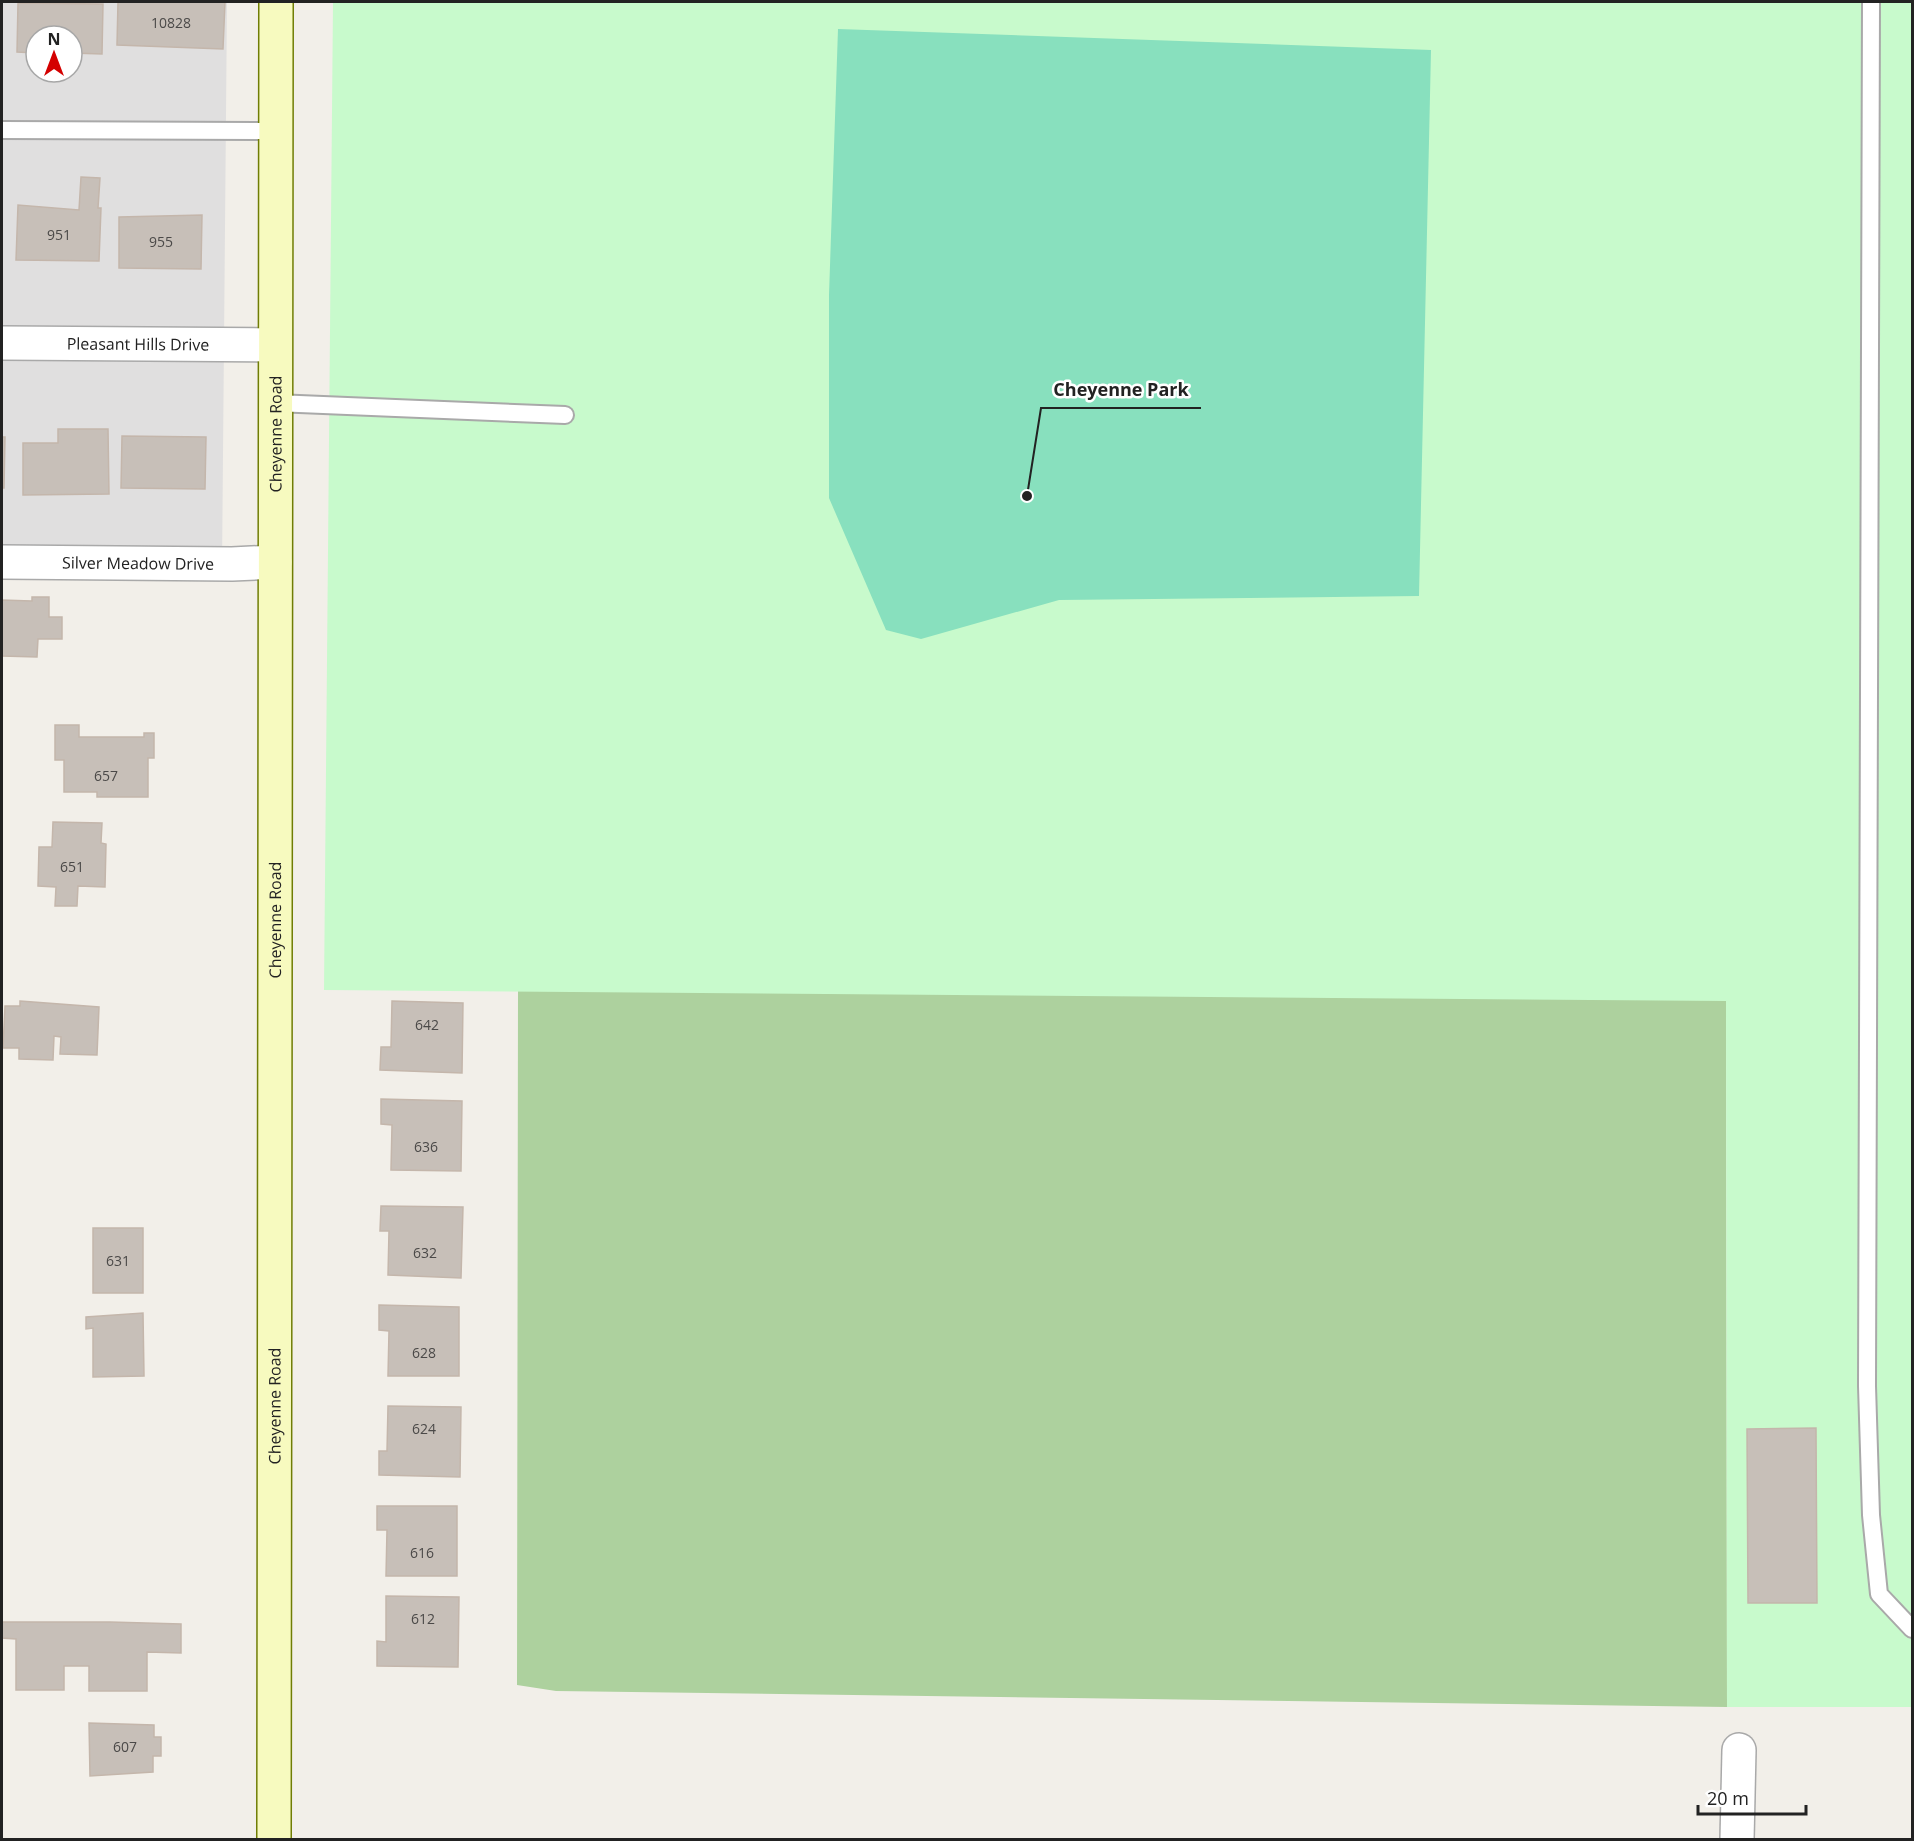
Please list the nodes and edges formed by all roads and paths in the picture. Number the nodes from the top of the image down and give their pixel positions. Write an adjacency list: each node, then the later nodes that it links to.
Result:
1 (276, 2): 4 (street, Cheyenne Road)
2 (1871, 2): 11 (lane)
3 (2, 130): 4 (lane)
4 (275, 131): 6 (street, Cheyenne Road)
5 (2, 343): 6 (street, Pleasant Hills Drive)
6 (275, 345): 7 (street, Cheyenne Road)
7 (275, 403): 8 (lane); 10 (street, Cheyenne Road)
8 (565, 415)
9 (2, 562): 10 (street, Silver Meadow Drive)
10 (275, 562): 13 (street, Cheyenne Road)
11 (1912, 1629)
12 (1739, 1750): 14 (street)
13 (274, 1839)
14 (1737, 1839)

